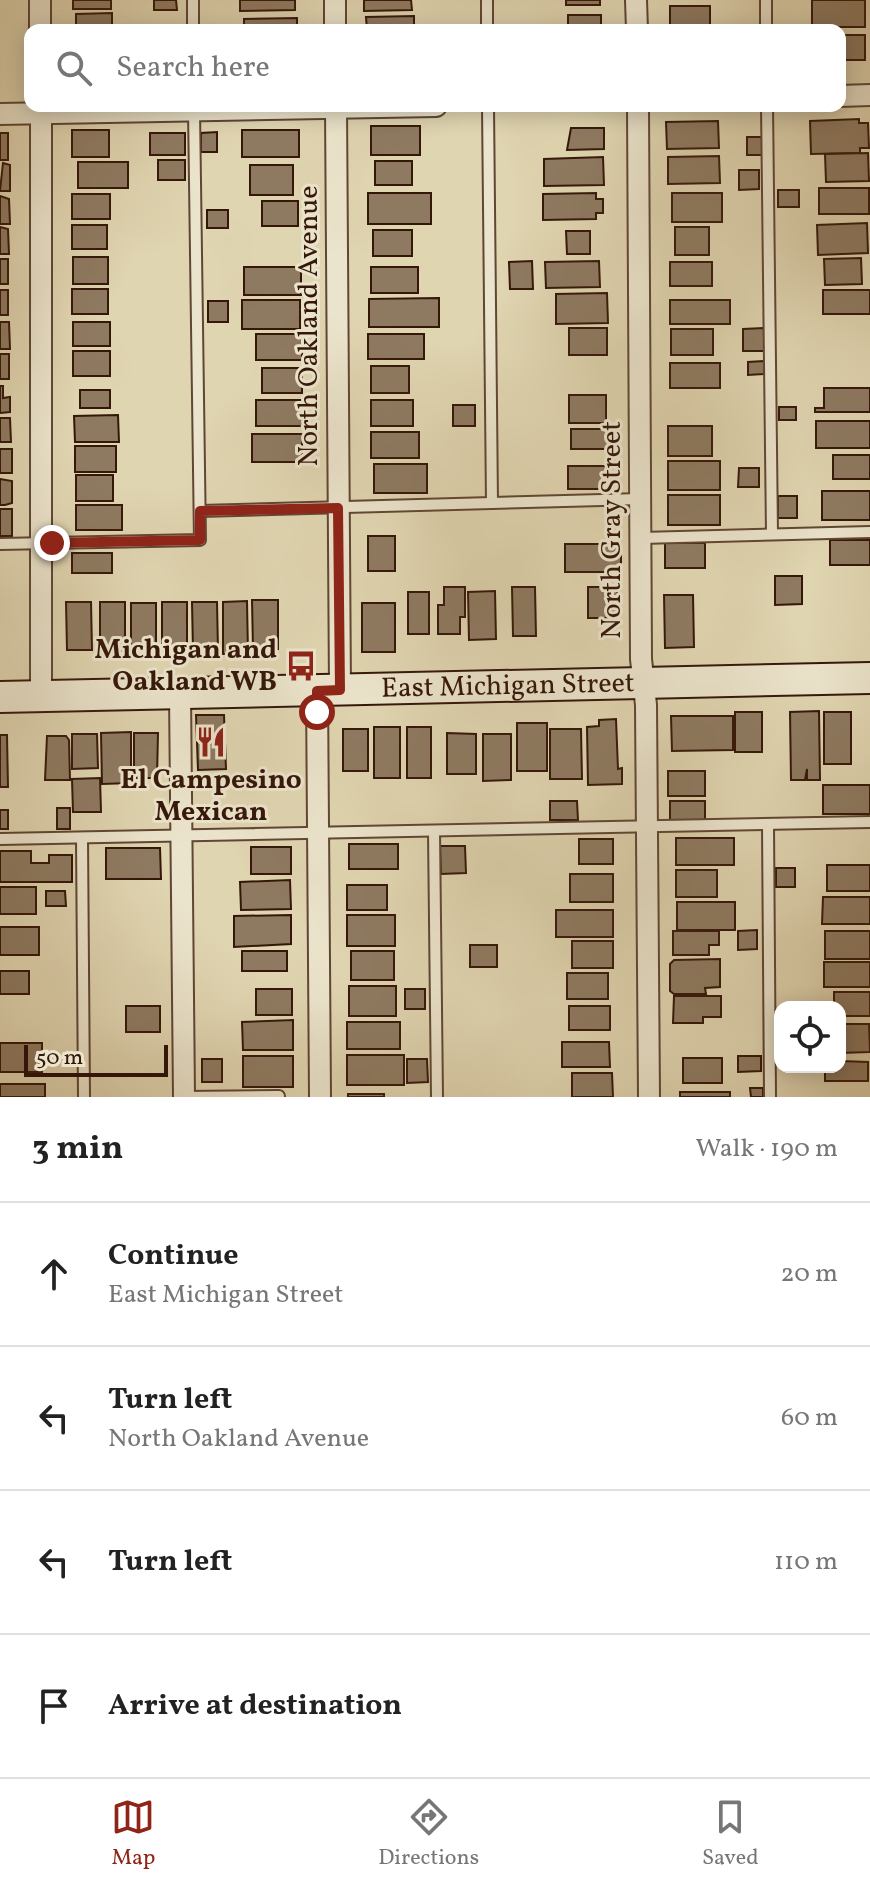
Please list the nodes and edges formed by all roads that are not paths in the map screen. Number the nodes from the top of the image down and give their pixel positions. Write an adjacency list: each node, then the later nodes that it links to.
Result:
1 (40, 0): 7 (street)
2 (193, 0): 8 (lane)
3 (335, 0): 9 (street)
4 (487, 0): 10 (lane)
5 (636, 0): 11 (street)
6 (766, 0): 12 (lane)
7 (40, 24)
8 (193, 24)
9 (335, 24)
10 (487, 24)
11 (637, 24)
12 (766, 24)
13 (870, 95): 14 (street)
14 (846, 96)
15 (24, 111): 22 (street)
16 (41, 112): 30 (street)
17 (194, 112): 26 (lane)
18 (336, 112): 25 (street, North Oakland Avenue)
19 (488, 112): 24 (lane)
20 (638, 112): 23 (street, North Gray Street)
21 (767, 112): 28 (lane)
22 (0, 114)
23 (640, 499): 24 (lane); 29 (street, North Gray Street)
24 (492, 503): 25 (lane)
25 (338, 508): 26 (lane); 34 (street, North Oakland Avenue)
26 (200, 511): 30 (lane)
27 (870, 532): 28 (lane)
28 (772, 534): 29 (lane)
29 (641, 538): 33 (street, North Gray Street)
30 (41, 543): 31 (lane); 36 (street)
31 (0, 544)
32 (870, 678): 33 (main road, East Michigan Street)
33 (644, 684): 34 (main road, East Michigan Street); 40 (street, North Gray Street)
34 (328, 690): 35 (main road, East Michigan Street); 42 (street, North Oakland Avenue)
35 (180, 694): 36 (main road, East Michigan Street); 43 (street)
36 (41, 696): 37 (main road, East Michigan Street)
37 (0, 697)
38 (870, 822): 39 (lane)
39 (768, 825): 40 (lane); 52 (lane)
40 (647, 828): 41 (lane); 51 (street, North Gray Street)
41 (434, 831): 42 (lane); 50 (lane)
42 (318, 833): 43 (lane); 49 (street, North Oakland Avenue)
43 (181, 836): 44 (lane); 48 (street)
44 (82, 838): 45 (lane); 47 (lane)
45 (0, 839)
46 (279, 1096): 48 (lane)
47 (84, 1097)
48 (184, 1097)
49 (320, 1097)
50 (437, 1097)
51 (649, 1097)
52 (770, 1097)

